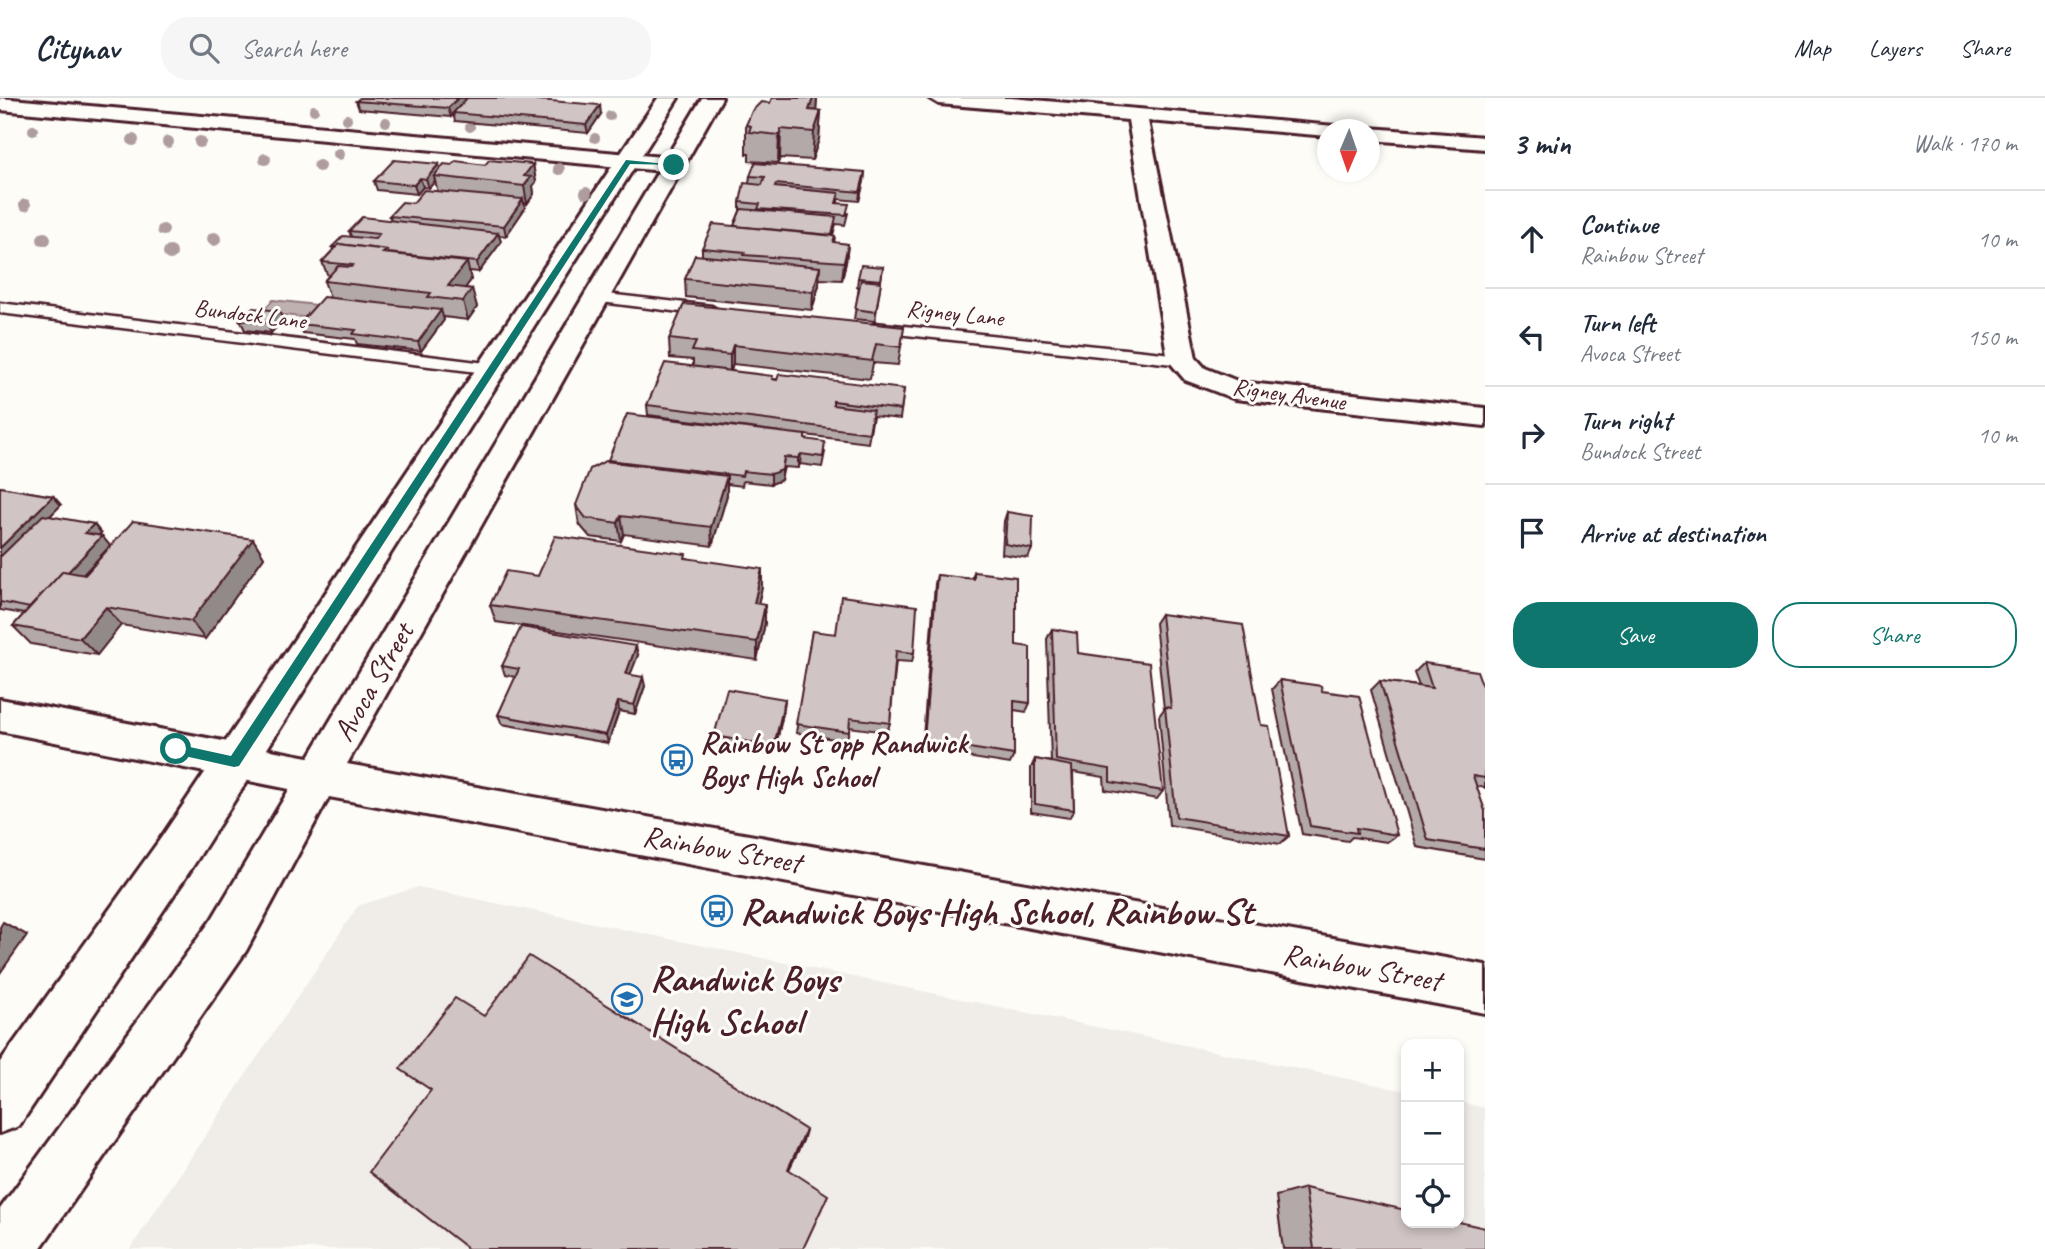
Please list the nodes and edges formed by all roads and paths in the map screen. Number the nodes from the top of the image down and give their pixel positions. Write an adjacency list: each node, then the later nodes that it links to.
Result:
1 (668, 98): 9 (main road)
2 (712, 98): 10 (main road, Avoca Street)
3 (939, 98): 5 (main road)
4 (0, 104): 9 (main road)
5 (1137, 114): 6 (main road); 15 (main road)
6 (1317, 129)
7 (1380, 135): 8 (main road)
8 (1485, 143)
9 (629, 162): 10 (main road); 16 (main road)
10 (674, 165): 11 (main road, Avoca Street)
11 (598, 298): 13 (lane); 20 (main road, Avoca Street)
12 (0, 309): 16 (lane, Bundock Lane)
13 (723, 312)
14 (862, 326): 15 (lane, Rigney Lane)
15 (1182, 360): 17 (main road, Rigney Avenue)
16 (494, 369): 19 (main road)
17 (1485, 417)
18 (0, 715): 19 (main road, Rainbow Street)
19 (234, 762): 20 (main road, Rainbow Street); 22 (main road)
20 (319, 777): 21 (main road, Rainbow Street); 23 (main road, Avoca Street)
21 (1485, 989)
22 (0, 1107)
23 (6, 1249)

